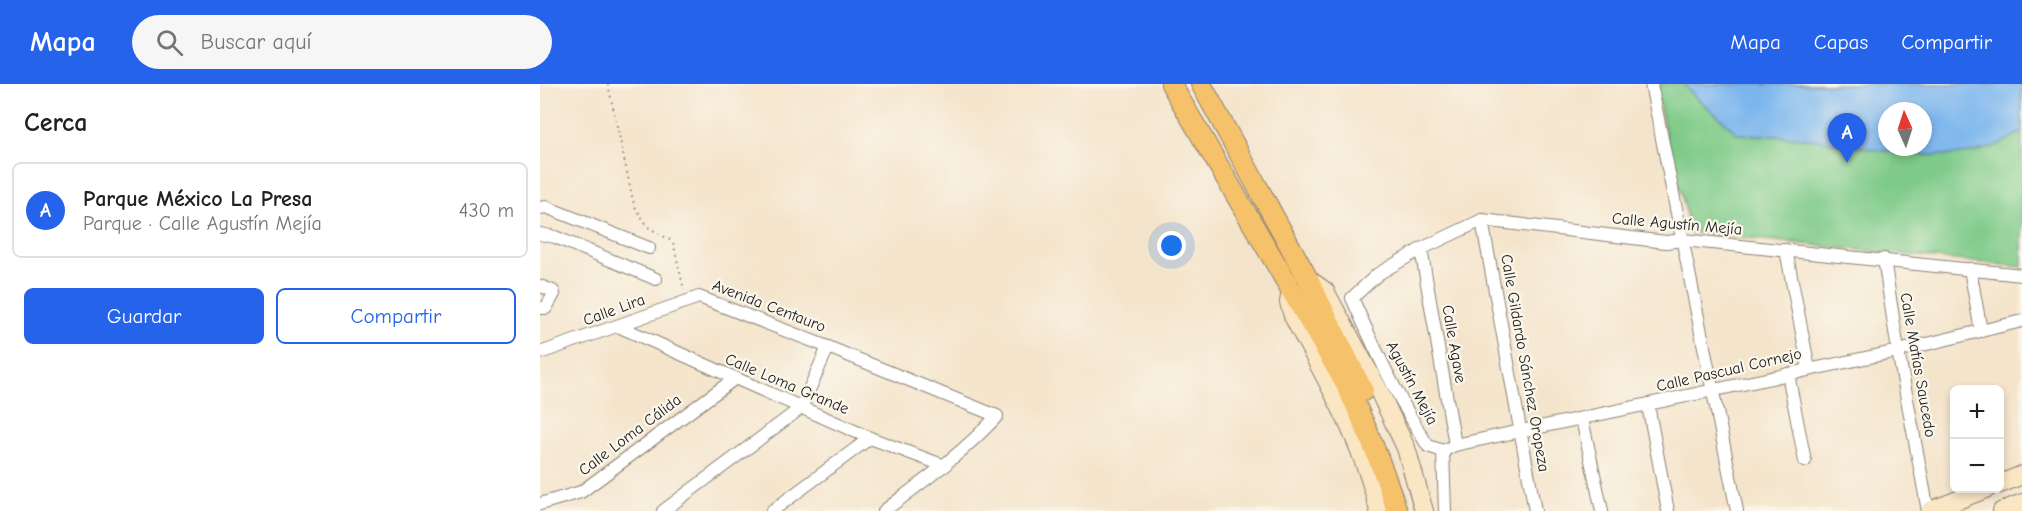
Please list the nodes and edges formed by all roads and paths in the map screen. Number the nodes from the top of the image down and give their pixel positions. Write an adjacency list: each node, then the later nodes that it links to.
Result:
1 (608, 84): 20 (path)
2 (1171, 84): 18 (main road)
3 (1201, 84): 16 (main road)
4 (1651, 86): 8 (street)
5 (540, 208): 9 (street)
6 (1482, 220): 8 (street, Calle Agustín Mejía); 10 (street); 35 (street, Calle Gildardo Sánchez Oropeza)
7 (540, 234): 15 (street)
8 (1683, 240): 11 (street, Calle Agustín Mejía); 31 (street)
9 (649, 248)
10 (1421, 249): 37 (street, Calle Agave); 38 (street, Agustín Mejía)
11 (1786, 250): 12 (street, Calle Agustín Mejía); 28 (street)
12 (1884, 259): 13 (street, Calle Agustín Mejía); 26 (street, Calle Matías Saucedo)
13 (1970, 269): 14 (street, Calle Agustín Mejía); 24 (street)
14 (2022, 274)
15 (656, 279)
16 (1308, 279): 51 (main road); 52 (main road)
17 (540, 286): 21 (street)
18 (1291, 291): 49 (main road); 50 (main road)
19 (699, 297): 20 (street, Calle Lira); 25 (street, Avenida Centauro)
20 (686, 302): 23 (street, Calle Lira)
21 (540, 308)
22 (2022, 321): 24 (street, Calle Pascual Cornejo)
23 (618, 327): 27 (street, Calle Lira); 30 (street, Calle Loma Grande)
24 (1981, 331): 26 (street, Calle Pascual Cornejo)
25 (828, 347): 33 (street); 40 (street, Avenida Centauro)
26 (1898, 351): 28 (street, Calle Pascual Cornejo); 58 (street, Calle Matías Saucedo)
27 (540, 353)
28 (1809, 369): 29 (street, Calle Pascual Cornejo)
29 (1788, 374): 31 (street, Calle Pascual Cornejo); 39 (street)
30 (734, 379): 33 (street, Calle Loma Grande); 45 (street, Calle Loma Cálida)
31 (1713, 391): 32 (street, Calle Pascual Cornejo); 57 (street)
32 (1648, 405): 34 (street, Calle Pascual Cornejo); 56 (street)
33 (801, 408): 36 (street, Calle Loma Grande); 46 (street)
34 (1582, 419): 35 (street, Calle Pascual Cornejo); 55 (street)
35 (1520, 432): 37 (street, Calle Pascual Cornejo); 54 (street, Calle Gildardo Sánchez Oropeza)
36 (870, 438): 40 (street, Calle Loma Grande); 47 (street)
37 (1455, 445): 38 (street, Calle Pascual Cornejo)
38 (1443, 451): 53 (street)
39 (1805, 461)
40 (945, 466): 48 (street)
41 (2022, 475): 42 (main road)
42 (2004, 482)
43 (1977, 493): 58 (main road)
44 (2022, 503): 59 (main road)
45 (540, 504)
46 (663, 511)
47 (772, 511)
48 (884, 511)
49 (1380, 511)
50 (1397, 511)
51 (1409, 511)
52 (1424, 511)
53 (1445, 511)
54 (1535, 511)
55 (1602, 511)
56 (1668, 511)
57 (1737, 511)
58 (1929, 511)
59 (2002, 511)

